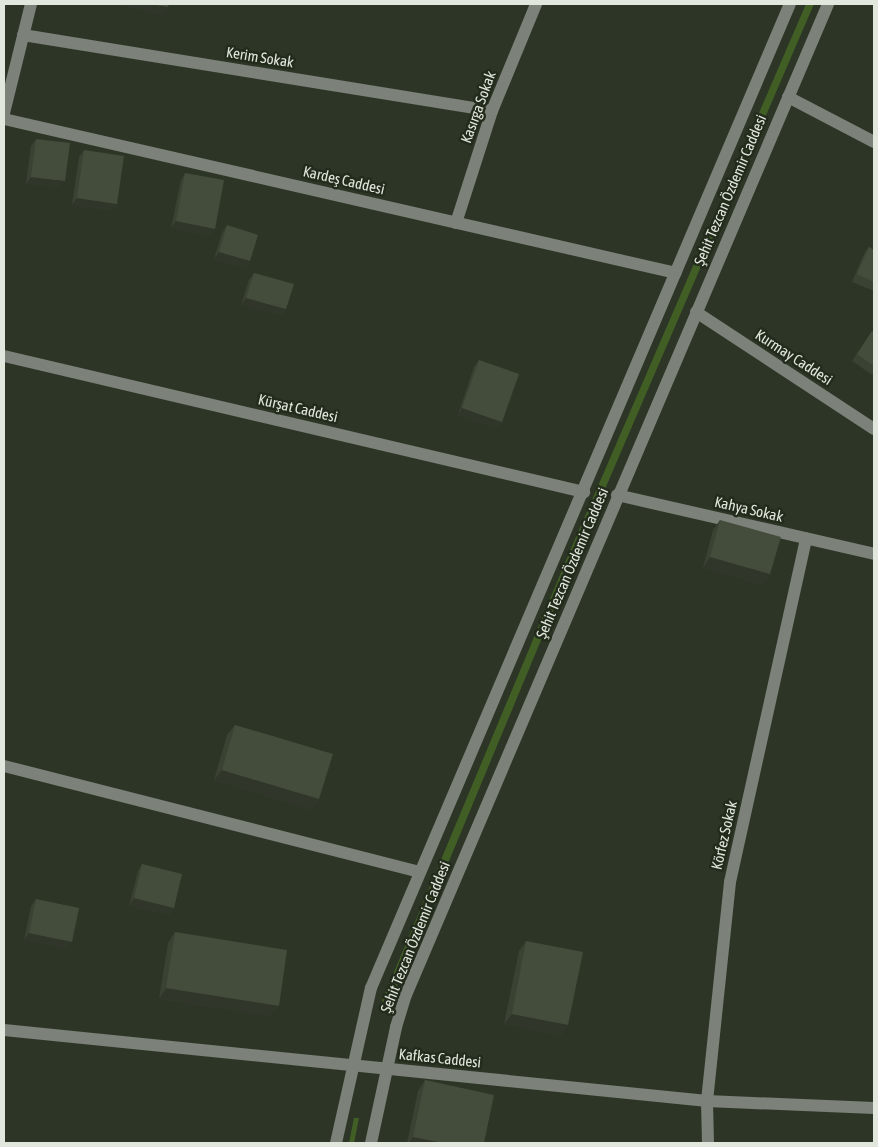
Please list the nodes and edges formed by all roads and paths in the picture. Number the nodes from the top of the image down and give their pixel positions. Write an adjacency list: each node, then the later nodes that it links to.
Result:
1 (31, 4): 5 (street)
2 (536, 4): 7 (street, Kasırga Sokak)
3 (790, 4): 12 (street, Şehit Tezcan Özdemir Caddesi)
4 (828, 4): 6 (street, Şehit Tezcan Özdemir Caddesi)
5 (23, 35): 7 (street, Kerim Sokak); 8 (street)
6 (788, 97): 10 (street); 13 (street, Şehit Tezcan Özdemir Caddesi)
7 (492, 111): 11 (street, Kasırga Sokak)
8 (4, 112)
9 (4, 119): 11 (street, Kardeş Caddesi)
10 (874, 142)
11 (456, 223): 12 (street, Kardeş Caddesi)
12 (676, 273): 16 (street, Şehit Tezcan Özdemir Caddesi)
13 (696, 312): 15 (street, Kurmay Caddesi); 17 (street, Şehit Tezcan Özdemir Caddesi)
14 (4, 356): 16 (street, Kürşat Caddesi)
15 (874, 429)
16 (584, 492): 21 (street, Şehit Tezcan Özdemir Caddesi)
17 (617, 496): 18 (street, Kahya Sokak); 24 (street, Şehit Tezcan Özdemir Caddesi)
18 (806, 538): 19 (street, Kahya Sokak); 25 (street, Körfez Sokak)
19 (874, 554)
20 (4, 766): 21 (street)
21 (420, 872): 23 (street, Şehit Tezcan Özdemir Caddesi)
22 (4, 1030): 23 (street, Kafkas Caddesi)
23 (351, 1065): 24 (street, Kafkas Caddesi); 27 (street, Şehit Tezcan Özdemir Caddesi)
24 (387, 1069): 25 (street, Kafkas Caddesi); 28 (street, Şehit Tezcan Özdemir Caddesi)
25 (708, 1101): 26 (street, Kafkas Caddesi); 29 (street, Körfez Sokak)
26 (874, 1108)
27 (336, 1143)
28 (372, 1143)
29 (708, 1143)

